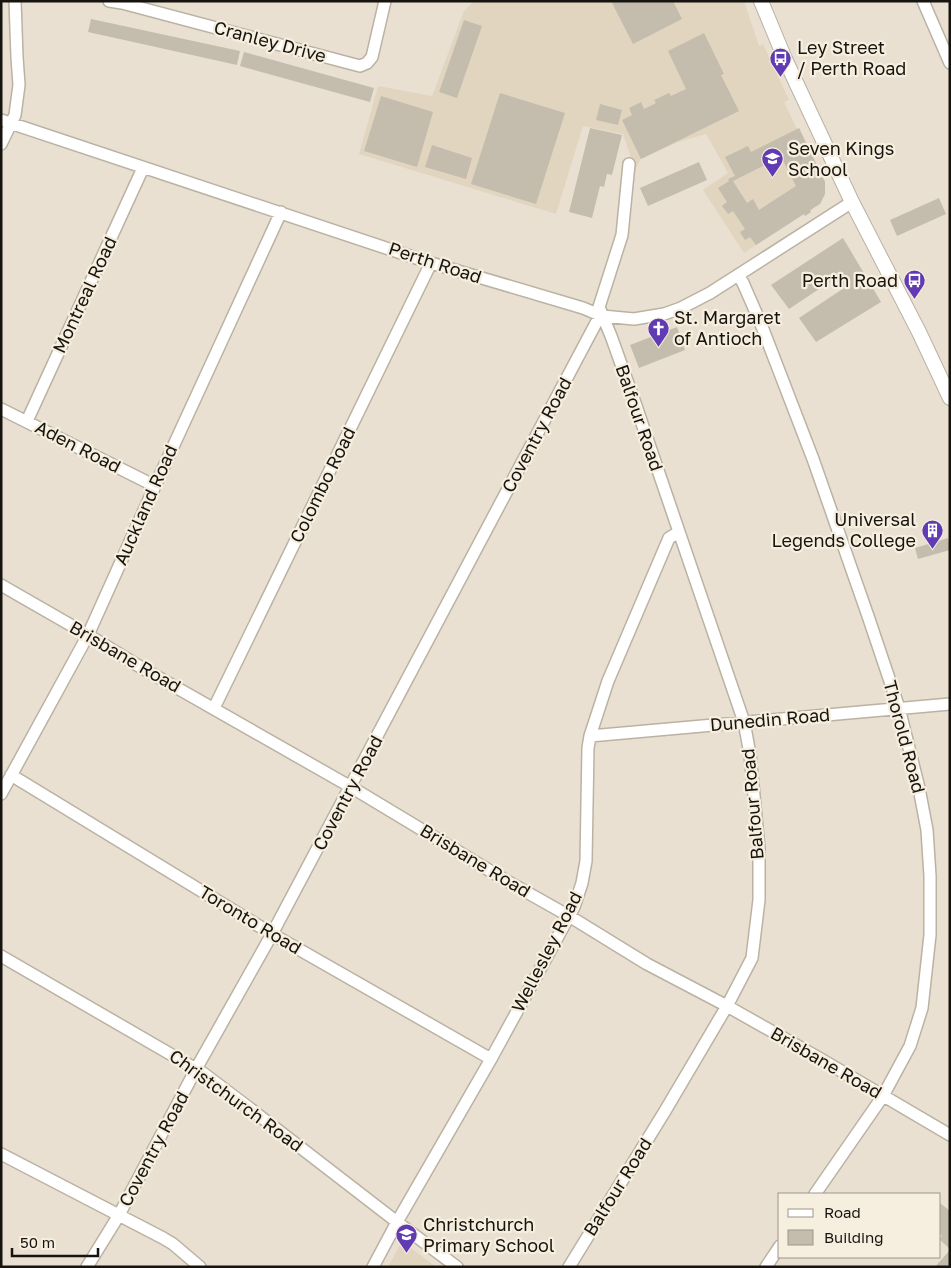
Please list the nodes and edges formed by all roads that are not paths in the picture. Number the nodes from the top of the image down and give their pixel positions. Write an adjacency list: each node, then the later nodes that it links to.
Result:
1 (15, 1): 7 (street)
2 (109, 1): 3 (street, Cranley Drive)
3 (385, 1)
4 (761, 1): 11 (street)
5 (923, 1): 6 (street)
6 (950, 62)
7 (6, 121): 8 (street); 10 (street, Perth Road)
8 (1, 144)
9 (629, 164): 15 (street)
10 (143, 168): 12 (street, Perth Road); 18 (street, Montreal Road)
11 (852, 202): 14 (street, Perth Road); 16 (street)
12 (281, 212): 13 (street, Perth Road); 19 (street, Auckland Road)
13 (432, 263): 15 (street, Perth Road); 24 (street, Colombo Road)
14 (738, 275): 15 (street, Perth Road); 25 (street, Thorold Road)
15 (602, 316): 20 (street, Balfour Road); 29 (street, Coventry Road)
16 (950, 398)
17 (1, 409): 18 (street, Aden Road)
18 (27, 422): 19 (street, Aden Road)
19 (155, 486): 22 (street, Auckland Road)
20 (678, 532): 26 (street, Balfour Road); 27 (street, Wellesley Road)
21 (1, 585): 22 (street, Brisbane Road)
22 (88, 635): 24 (street, Brisbane Road); 28 (street, Auckland Road)
23 (950, 704): 25 (street, Dunedin Road)
24 (214, 708): 29 (street, Brisbane Road)
25 (899, 708): 26 (street, Dunedin Road); 37 (street, Thorold Road)
26 (744, 722): 27 (street, Dunedin Road); 34 (street, Balfour Road)
27 (590, 736): 31 (street, Wellesley Road)
28 (11, 775): 30 (street, Auckland Road); 32 (street, Toronto Road)
29 (351, 787): 31 (street, Brisbane Road); 32 (street, Coventry Road)
30 (1, 794)
31 (569, 916): 34 (street, Brisbane Road); 35 (street, Wellesley Road)
32 (272, 934): 35 (street, Toronto Road); 36 (street, Coventry Road)
33 (1, 956): 36 (street, Christchurch Road)
34 (727, 1006): 37 (street, Brisbane Road); 48 (street, Balfour Road)
35 (491, 1059): 42 (street, Wellesley Road)
36 (196, 1069): 41 (street, Coventry Road); 42 (street, Christchurch Road)
37 (883, 1096): 38 (street, Brisbane Road); 40 (street, Thorold Road)
38 (950, 1135)
39 (1, 1154): 41 (street)
40 (816, 1193)
41 (119, 1215): 44 (street, Coventry Road); 45 (street)
42 (397, 1222): 46 (street, Wellesley Road); 47 (street, Christchurch Road)
43 (778, 1249): 49 (street)
44 (86, 1267)
45 (200, 1267)
46 (373, 1267)
47 (457, 1267)
48 (569, 1267)
49 (766, 1267)

